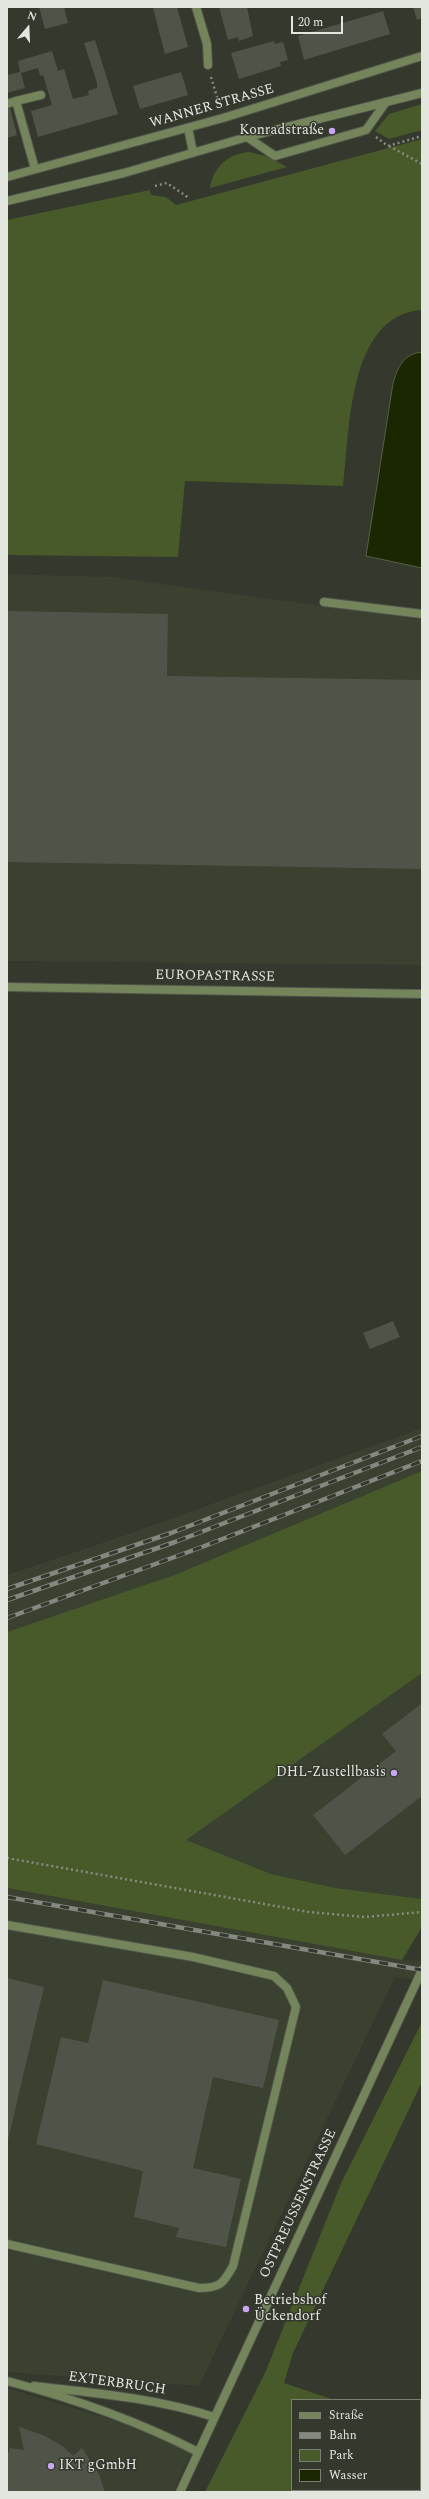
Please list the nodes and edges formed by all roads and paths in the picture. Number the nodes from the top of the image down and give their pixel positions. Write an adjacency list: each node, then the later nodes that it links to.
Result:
1 (196, 7): 3 (street)
2 (422, 56): 9 (street, WANNER STRASSE)
3 (208, 65): 9 (path)
4 (422, 93): 7 (street)
5 (41, 95): 6 (street)
6 (16, 101): 8 (street); 17 (street)
7 (386, 102): 11 (street); 13 (street)
8 (7, 104)
9 (223, 118): 10 (street, WANNER STRASSE)
10 (188, 128): 15 (street); 17 (street, WANNER STRASSE)
11 (366, 130): 13 (street); 14 (path)
12 (422, 136): 14 (path)
13 (247, 137): 15 (street)
14 (388, 146): 16 (path)
15 (193, 152): 21 (street)
16 (422, 164)
17 (34, 169): 18 (street, WANNER STRASSE)
18 (7, 177)
19 (155, 186): 20 (path)
20 (189, 198)
21 (7, 201)
22 (324, 602): 23 (street)
23 (422, 614)
24 (7, 987): 25 (street, EUROPASTRASSE)
25 (422, 994)
26 (7, 1858): 27 (path)
27 (422, 1912)
28 (7, 1925): 30 (street)
29 (422, 1970): 32 (street, OSTPREUSSENSTRASSE)
30 (7, 2244)
31 (11, 2382): 32 (street, EXTERBRUCH); 33 (street, EXTERBRUCH)
32 (214, 2417): 33 (street, OSTPREUSSENSTRASSE)
33 (198, 2452): 34 (street, OSTPREUSSENSTRASSE)
34 (180, 2492)

